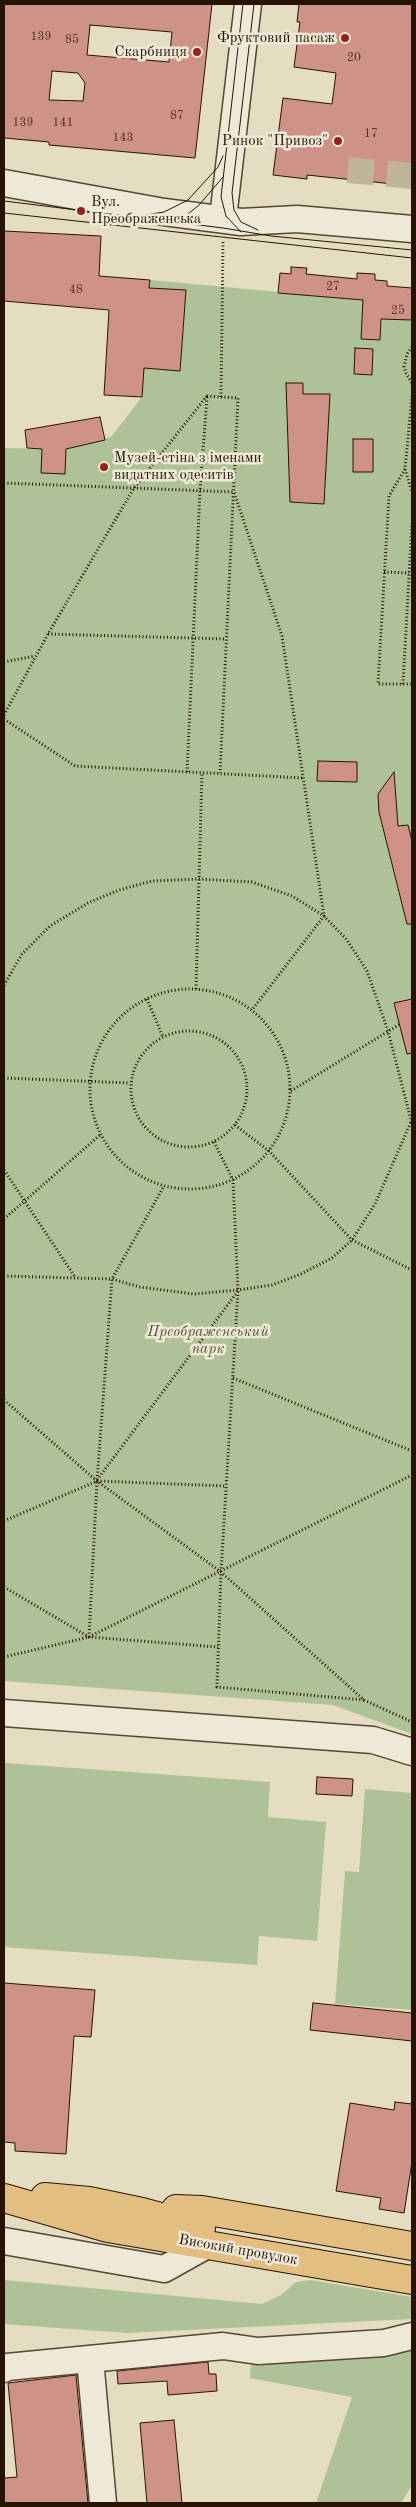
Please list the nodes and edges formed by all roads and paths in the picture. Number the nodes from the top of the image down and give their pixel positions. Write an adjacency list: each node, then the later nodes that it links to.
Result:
1 (235, 4): 4 (street)
2 (248, 4): 4 (street)
3 (261, 4): 4 (street)
4 (229, 169): 6 (street)
5 (4, 183): 6 (street)
6 (224, 218): 7 (street); 14 (path)
7 (274, 222): 8 (street); 9 (street)
8 (412, 229)
9 (412, 240)
10 (412, 347): 11 (path)
11 (412, 383)
12 (207, 396): 14 (path); 18 (path); 19 (path)
13 (412, 396): 15 (path)
14 (221, 397): 20 (path)
15 (412, 401): 16 (path)
16 (405, 468): 21 (path); 23 (path)
17 (4, 483): 18 (path)
18 (134, 488): 19 (path); 26 (path)
19 (200, 491): 20 (path); 27 (path)
20 (234, 492): 28 (path); 37 (path)
21 (412, 492)
22 (412, 523): 24 (path)
23 (384, 572): 24 (path); 31 (path)
24 (409, 574): 25 (path)
25 (411, 580): 31 (path)
26 (48, 634): 27 (path); 29 (path)
27 (192, 638): 28 (path); 34 (path)
28 (226, 639): 36 (path)
29 (35, 656): 30 (path); 33 (path)
30 (4, 662)
31 (403, 684): 32 (path)
32 (412, 684)
33 (4, 717): 34 (path)
34 (187, 772): 35 (path)
35 (202, 772): 36 (path); 38 (path)
36 (220, 773): 37 (path)
37 (303, 778): 39 (path)
38 (198, 879): 39 (path); 40 (path); 41 (path)
39 (324, 916): 43 (path); 45 (path)
40 (4, 986)
41 (196, 989): 42 (path); 43 (path)
42 (147, 999): 46 (path); 48 (path)
43 (252, 1010): 50 (path)
44 (400, 1024): 45 (path)
45 (388, 1031): 50 (path); 51 (path)
46 (163, 1037): 49 (path); 52 (path)
47 (4, 1078): 48 (path)
48 (89, 1082): 49 (path); 53 (path)
49 (130, 1083): 54 (path)
50 (291, 1091): 55 (path)
51 (412, 1123): 61 (path)
52 (235, 1125): 54 (path); 55 (path)
53 (100, 1135): 58 (path); 59 (path)
54 (214, 1142): 57 (path)
55 (269, 1151): 57 (path); 61 (path)
56 (4, 1170): 59 (path)
57 (233, 1180): 58 (path); 66 (path)
58 (164, 1186): 65 (path)
59 (24, 1201): 60 (path); 64 (path)
60 (4, 1219)
61 (352, 1240): 62 (path); 66 (path)
62 (412, 1270)
63 (4, 1276): 64 (path)
64 (76, 1278): 65 (path)
65 (112, 1279): 66 (path); 71 (path)
66 (238, 1290): 67 (path); 71 (path)
67 (233, 1378): 69 (path); 72 (path)
68 (4, 1400): 71 (path)
69 (412, 1451)
70 (412, 1475): 74 (path)
71 (97, 1481): 72 (path); 73 (path); 74 (path); 76 (path)
72 (226, 1486): 74 (path)
73 (4, 1521)
74 (221, 1572): 76 (path); 77 (path); 79 (path)
75 (4, 1587): 76 (path)
76 (89, 1637): 77 (path); 78 (path)
77 (218, 1647): 79 (path)
78 (4, 1657)
79 (364, 1700): 81 (path)
80 (4, 1712): 82 (street)
81 (412, 1722)
82 (412, 1752)
83 (4, 2198): 84 (main road, Високий провулок); 85 (main road, Високий провулок)
84 (142, 2212): 85 (main road, Високий провулок); 89 (main road, Високий провулок); 91 (main road, Високий провулок)
85 (65, 2215): 86 (main road, Високий провулок)
86 (108, 2228): 88 (main road, Високий провулок); 90 (street)
87 (4, 2242): 90 (street)
88 (207, 2246): 90 (street); 92 (main road, Високий провулок)
89 (412, 2246)
90 (67, 2252)
91 (412, 2262)
92 (412, 2280)
93 (412, 2336): 94 (street)
94 (90, 2359): 95 (street); 96 (street)
95 (4, 2369)
96 (104, 2503)

